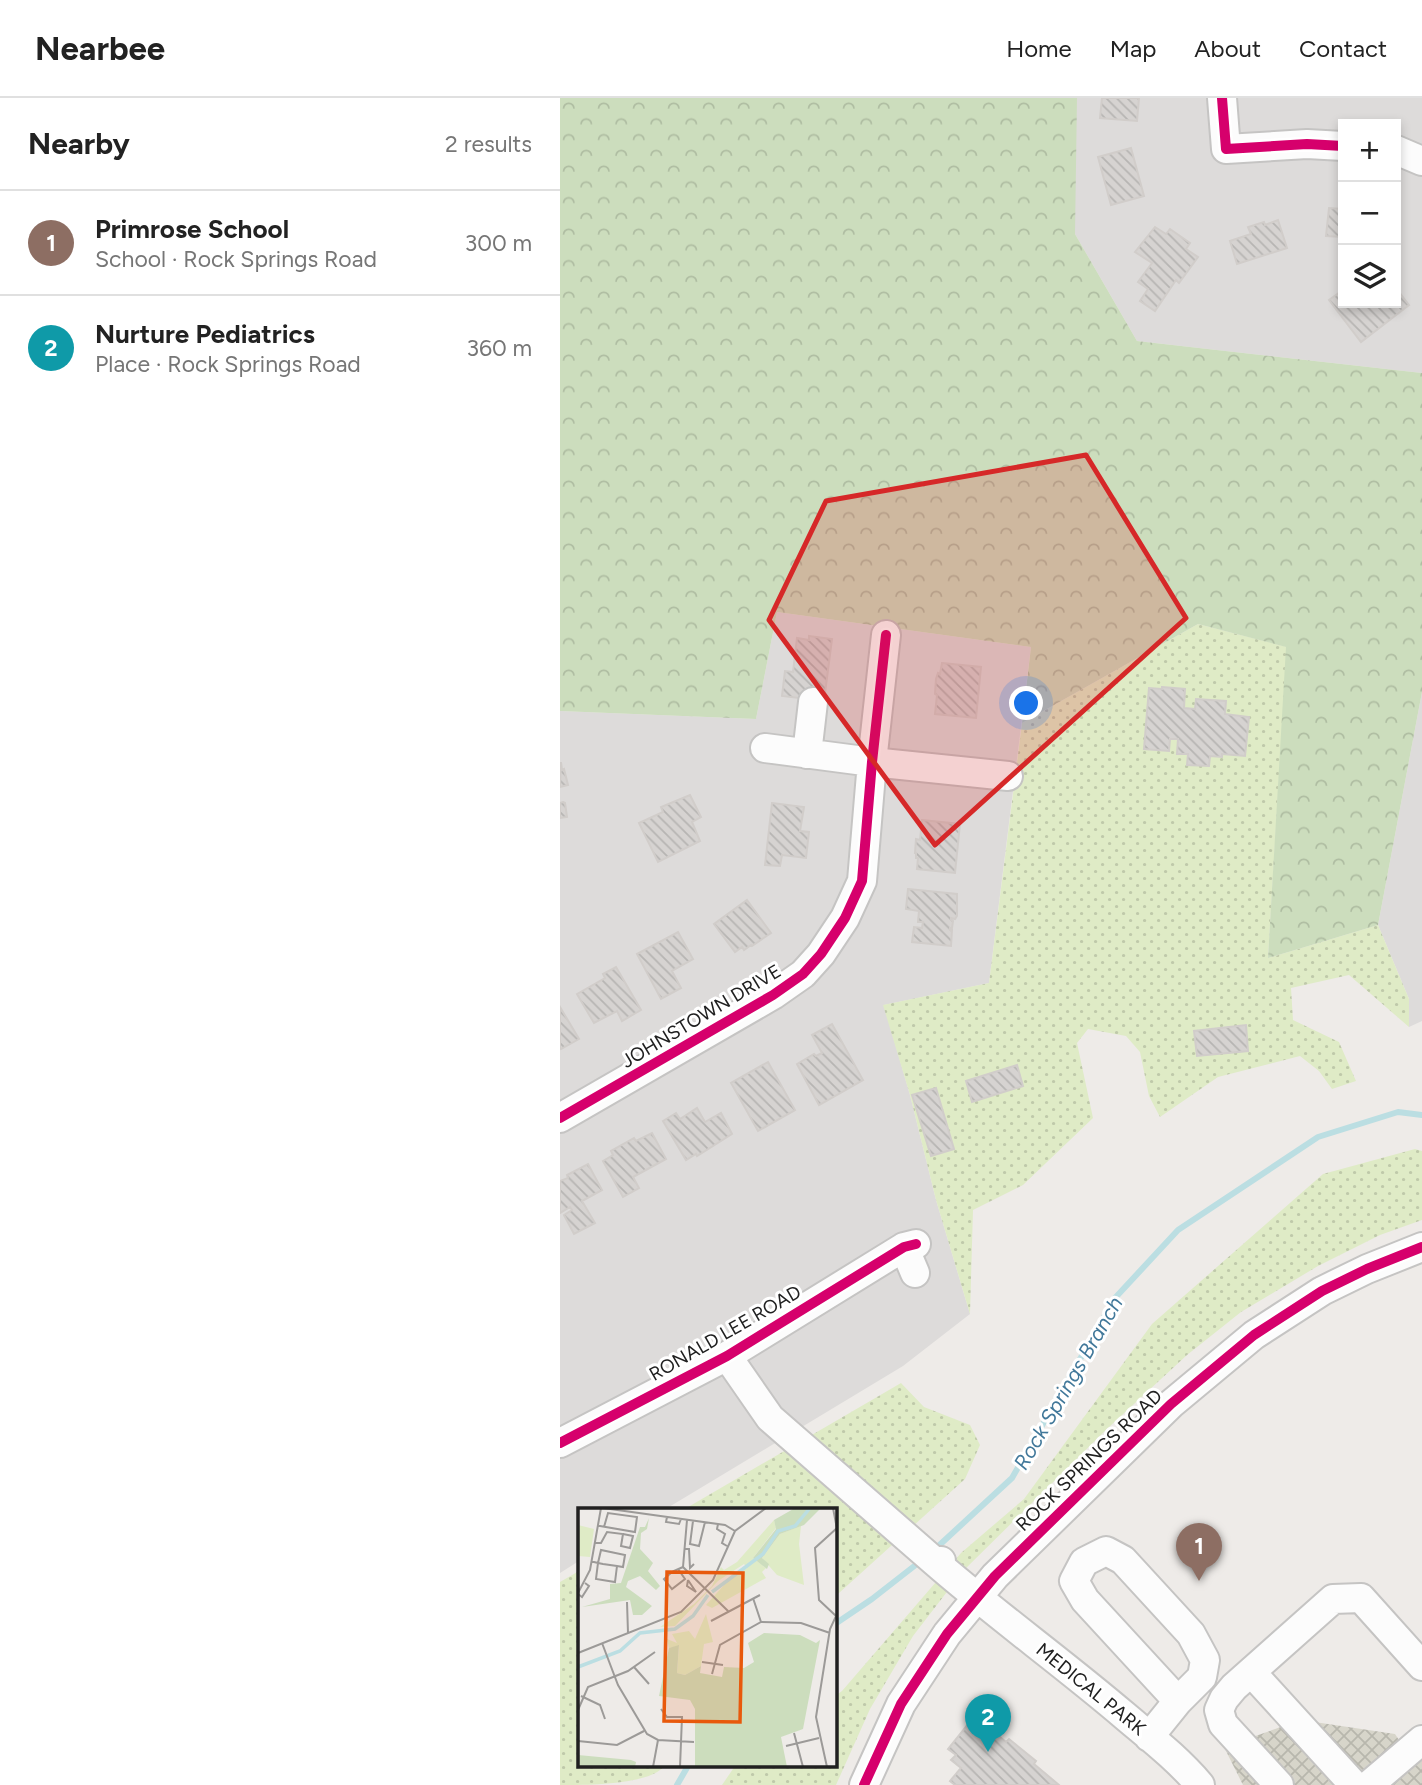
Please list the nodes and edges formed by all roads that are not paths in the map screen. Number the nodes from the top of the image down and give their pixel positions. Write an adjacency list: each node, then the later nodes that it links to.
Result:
1 (1222, 98): 2 (street)
2 (1338, 146)
3 (1401, 152): 4 (street)
4 (1422, 161)
5 (886, 635): 9 (street, JOHNSTOWN DRIVE)
6 (813, 702): 8 (street)
7 (765, 748): 8 (street)
8 (807, 754): 9 (street)
9 (872, 762): 10 (street); 11 (street, JOHNSTOWN DRIVE)
10 (1008, 776)
11 (560, 1118)
12 (1422, 1247): 16 (street, ROCK SPRINGS ROAD)
13 (915, 1273): 14 (street, RONALD LEE ROAD)
14 (727, 1356): 15 (street, RONALD LEE ROAD); 16 (street, MEDICAL PARK)
15 (560, 1443)
16 (977, 1598): 20 (street, MEDICAL PARK); 22 (street, ROCK SPRINGS ROAD)
17 (1422, 1665): 18 (street)
18 (1251, 1672): 24 (street); 25 (street)
19 (1178, 1701): 19 (street); 20 (street)
20 (1150, 1737): 23 (street, MEDICAL PARK)
21 (1422, 1740): 26 (street)
22 (864, 1785)
23 (1199, 1785)
24 (1279, 1785)
25 (1354, 1785)
26 (1369, 1785)

